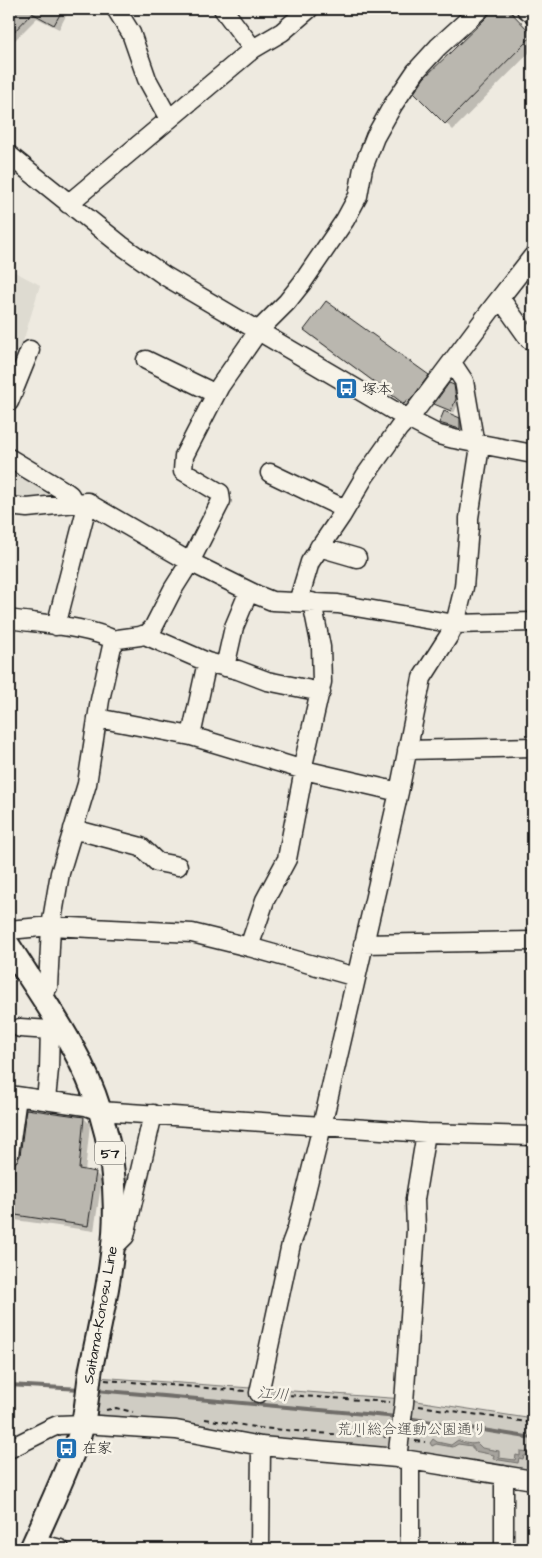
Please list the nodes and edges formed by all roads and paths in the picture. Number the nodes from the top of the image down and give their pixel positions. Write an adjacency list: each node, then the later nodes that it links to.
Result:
1 (116, 9): 8 (street)
2 (223, 9): 7 (street)
3 (309, 9): 7 (street)
4 (480, 9): 13 (street)
5 (526, 9): 6 (street)
6 (533, 14)
7 (253, 49): 8 (street)
8 (169, 119): 10 (street)
9 (9, 155): 10 (street)
10 (68, 204): 13 (street)
11 (533, 256): 12 (street)
12 (500, 298): 14 (street); 17 (street)
13 (259, 330): 18 (street); 20 (street)
14 (533, 339)
15 (30, 350): 19 (street)
16 (146, 360): 18 (street)
17 (452, 363): 20 (street); 21 (street)
18 (216, 394): 30 (street)
19 (9, 402)
20 (408, 419): 21 (street); 27 (street)
21 (477, 445): 22 (street); 35 (street)
22 (533, 454)
23 (9, 458): 25 (street)
24 (270, 473): 27 (street)
25 (81, 503): 26 (street); 30 (street); 36 (street)
26 (9, 506)
27 (345, 509): 28 (street)
28 (319, 547): 29 (street); 32 (street)
29 (357, 558)
30 (190, 562): 31 (street); 37 (street)
31 (249, 591): 32 (street); 40 (street)
32 (305, 602): 35 (street); 41 (street)
33 (9, 619): 36 (street)
34 (533, 622): 35 (street)
35 (455, 624): 45 (street)
36 (56, 626): 38 (street)
37 (145, 634): 38 (street); 39 (street)
38 (116, 641): 42 (street)
39 (207, 662): 40 (street); 43 (street)
40 (225, 667): 41 (street)
41 (321, 692): 46 (street)
42 (97, 718): 43 (street); 48 (street)
43 (192, 736): 46 (street)
44 (533, 747): 45 (street)
45 (407, 750): 47 (street)
46 (303, 770): 47 (street); 55 (street)
47 (398, 792): 53 (street)
48 (74, 830): 49 (street); 50 (street)
49 (178, 866)
50 (51, 926): 51 (street); 55 (street); 57 (street)
51 (9, 930)
52 (533, 941): 53 (street)
53 (363, 944): 56 (street)
54 (9, 946): 57 (main road, Saitama-Konosu Line / 57)
55 (249, 947): 56 (street)
56 (356, 977): 64 (street)
57 (40, 996): 58 (main road, Saitama-Konosu Line / 57)
58 (52, 1025): 59 (street); 61 (street); 62 (main road, Saitama-Konosu Line / 57)
59 (20, 1028)
60 (13, 1096): 61 (street); 67 (street)
61 (46, 1100): 62 (street)
62 (100, 1111): 63 (street); 68 (main road, Saitama-Konosu Line / 57)
63 (153, 1114): 64 (street); 68 (street)
64 (322, 1126): 65 (street); 69 (street)
65 (426, 1133): 66 (street); 71 (street)
66 (533, 1136)
67 (9, 1155)
68 (113, 1248): 70 (main road, Saitama-Konosu Line / 57)
69 (259, 1393): 70 (path); 71 (path)
70 (92, 1400): 72 (path); 76 (street); 77 (street); 81 (main road, Saitama-Konosu Line / 57)
71 (403, 1406): 74 (path); 75 (street)
72 (136, 1413)
73 (200, 1419): 75 (path)
74 (533, 1423)
75 (394, 1431): 78 (street)
76 (261, 1446): 78 (street); 83 (street)
77 (9, 1449)
78 (403, 1460): 79 (street); 84 (street)
79 (504, 1475): 80 (street); 85 (street)
80 (533, 1480)
81 (33, 1546): 82 (street)
82 (60, 1549)
83 (260, 1549)
84 (410, 1549)
85 (504, 1549)

